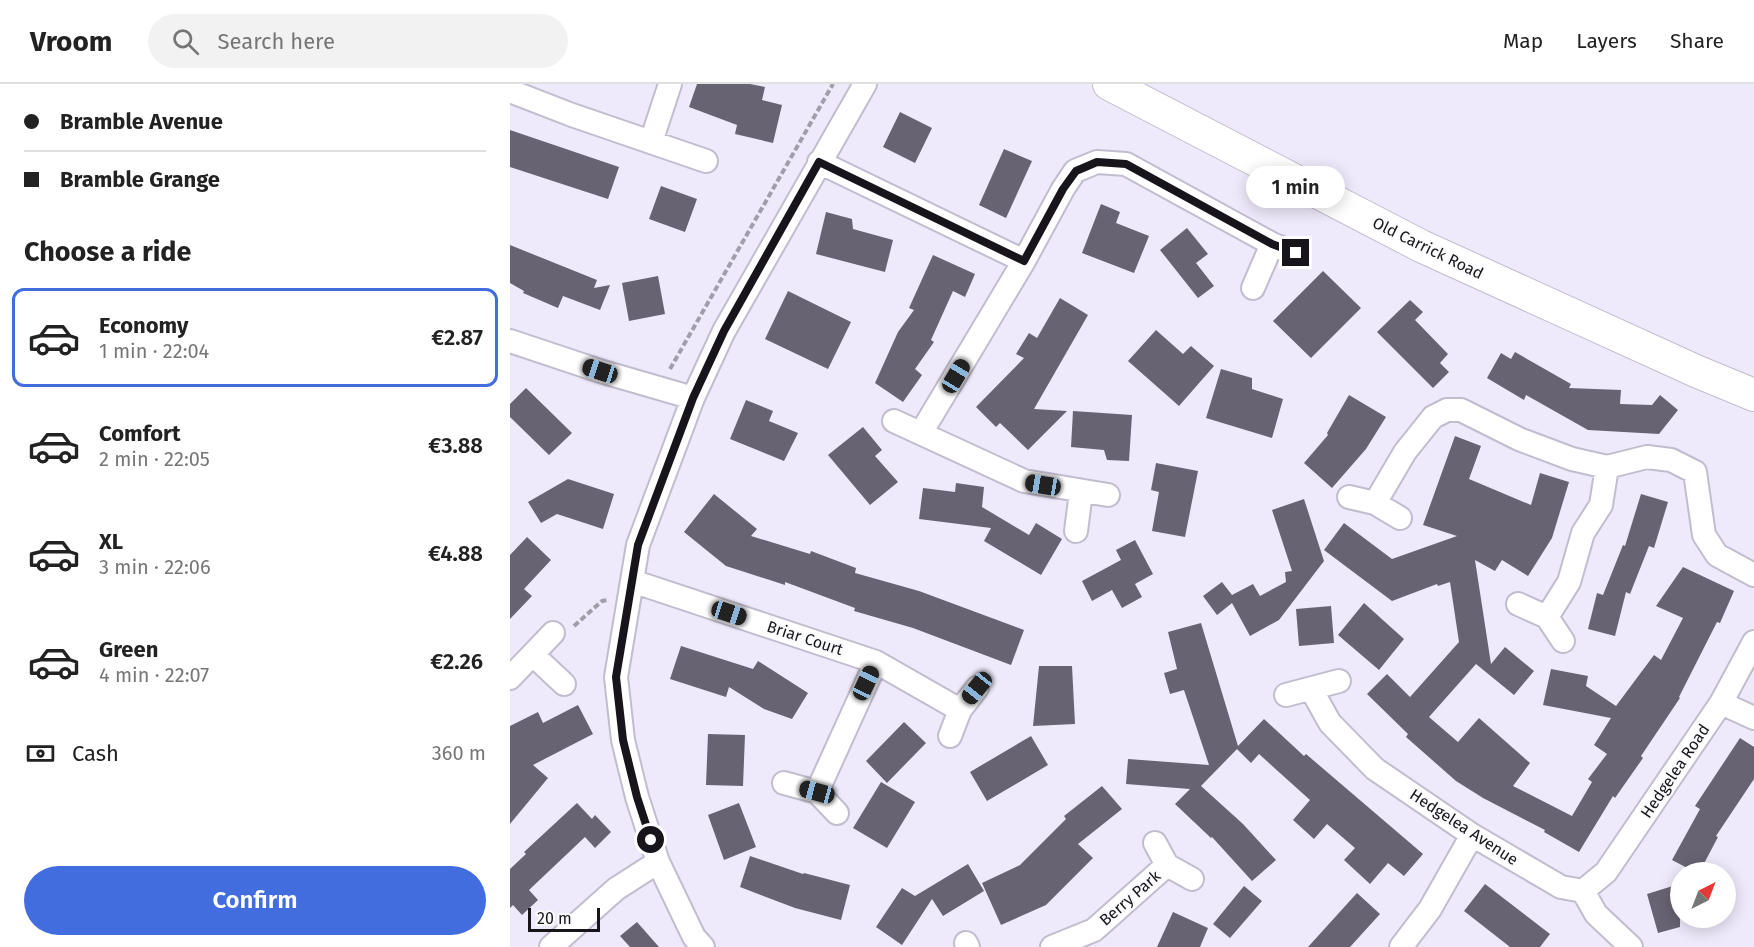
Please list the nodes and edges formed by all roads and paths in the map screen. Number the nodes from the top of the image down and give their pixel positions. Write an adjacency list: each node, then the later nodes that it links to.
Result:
1 (670, 84): 6 (street)
2 (833, 84): 14 (path)
3 (865, 84): 8 (street)
4 (1110, 84): 15 (main road, Old Carrick Road)
5 (510, 91): 6 (street)
6 (651, 142): 7 (street)
7 (706, 161)
8 (819, 162): 11 (street); 16 (street)
9 (1272, 244): 10 (street); 11 (street); 12 (street)
10 (1296, 253)
11 (1024, 261): 18 (street)
12 (1254, 288)
13 (510, 341): 14 (street)
14 (660, 389): 16 (street)
15 (1754, 395)
16 (693, 398): 27 (street)
17 (894, 421): 18 (street)
18 (921, 433): 20 (street)
19 (1607, 467): 23 (street); 26 (street); 29 (street)
20 (1081, 492): 21 (street); 25 (street)
21 (1108, 495)
22 (1349, 497): 23 (street)
23 (1375, 503): 24 (street)
24 (1400, 518)
25 (1076, 531)
26 (1754, 575)
27 (631, 589): 30 (path); 34 (street, Briar Court); 50 (street)
28 (1518, 604): 29 (street)
29 (1546, 617): 31 (street)
30 (553, 633): 33 (street)
31 (1563, 640)
32 (1754, 642): 41 (street, Hedgelea Road)
33 (533, 655): 35 (street); 37 (street)
34 (876, 662): 42 (street, Briar Court); 46 (street)
35 (510, 678)
36 (1339, 681): 39 (street)
37 (564, 684)
38 (977, 688): 42 (street)
39 (1311, 689): 40 (street); 48 (street, Hedgelea Avenue)
40 (1286, 696)
41 (1721, 703): 43 (street); 53 (street, Hedgelea Road)
42 (960, 710): 44 (street)
43 (1754, 718)
44 (950, 736)
45 (784, 783): 46 (street)
46 (817, 792): 47 (street)
47 (837, 813)
48 (1472, 835): 53 (street, Hedgelea Avenue); 58 (street)
49 (1155, 843): 51 (street, Berry Park)
50 (658, 862): 55 (street); 56 (street)
51 (1167, 865): 52 (street, Berry Park); 54 (street, Berry Park)
52 (1192, 879)
53 (1583, 891): 59 (street)
54 (1097, 939): 57 (street, Berry Park)
55 (551, 947)
56 (703, 947)
57 (1052, 947)
58 (1401, 947)
59 (1631, 947)

